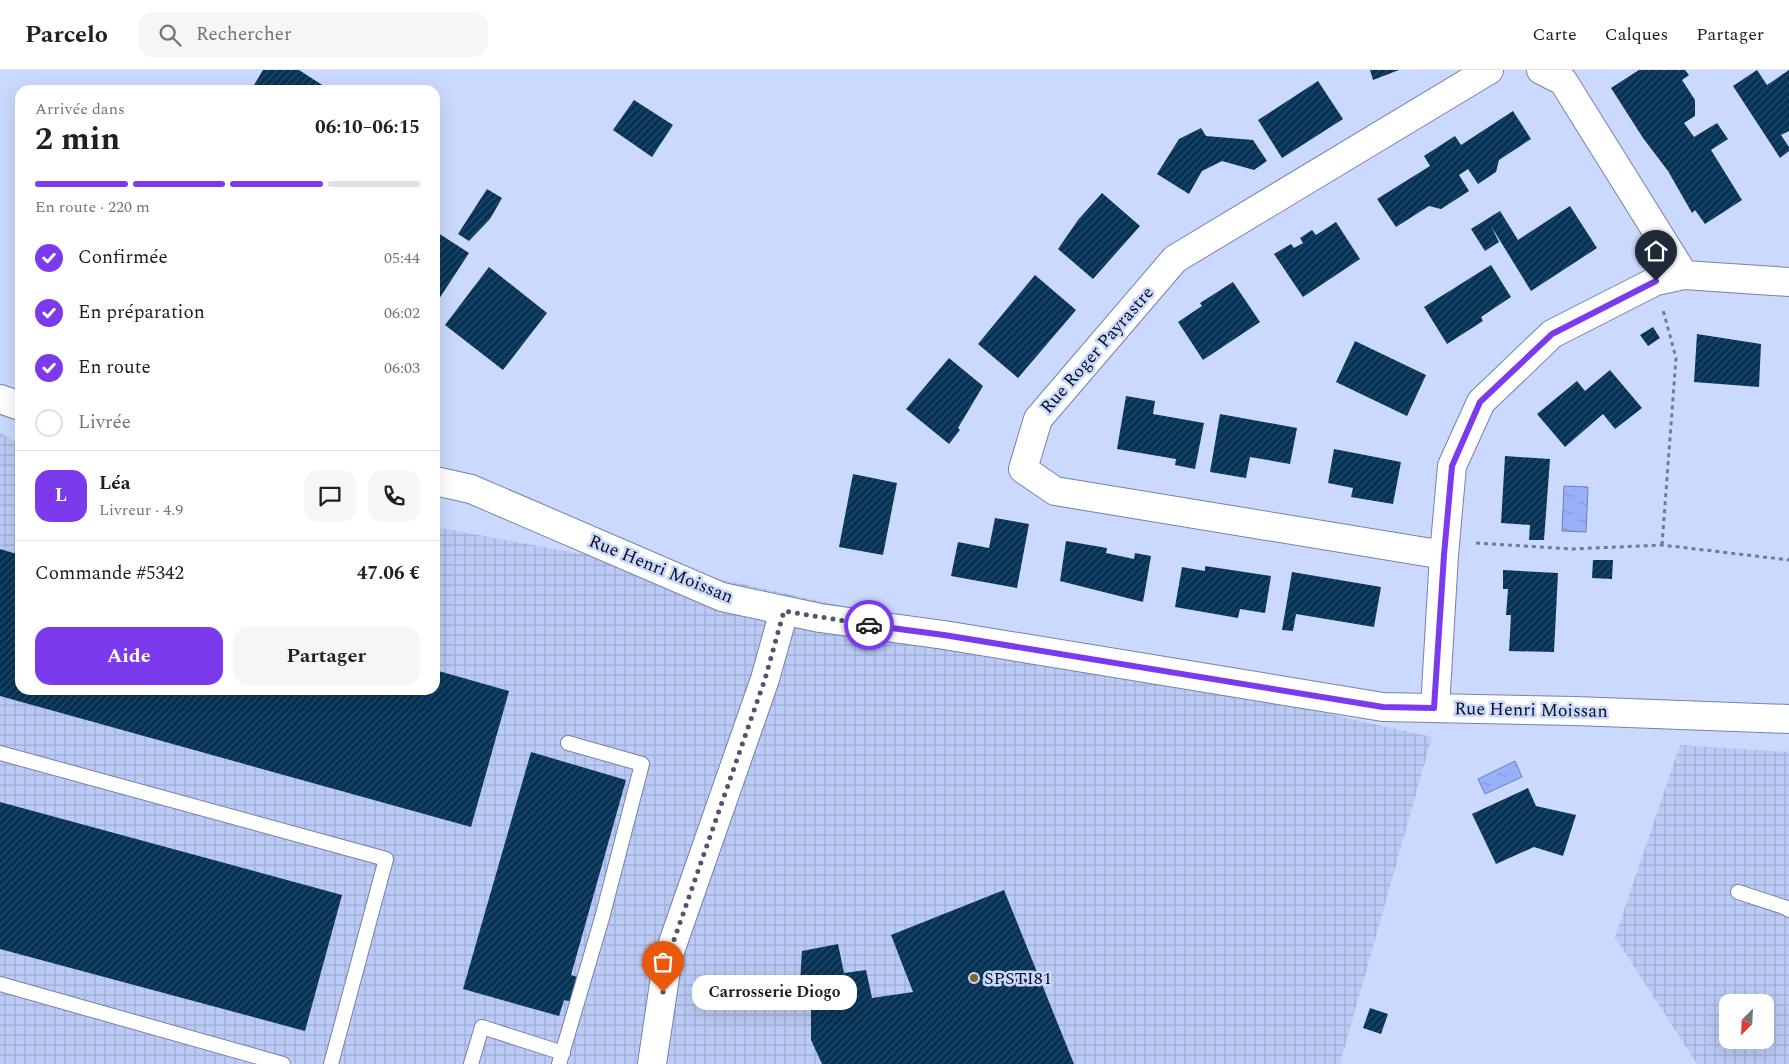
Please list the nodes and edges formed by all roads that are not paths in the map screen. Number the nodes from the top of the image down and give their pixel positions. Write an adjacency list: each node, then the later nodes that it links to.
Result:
1 (1489, 70): 8 (street, Rue Roger Payrastre)
2 (1541, 70): 3 (street)
3 (1684, 275): 4 (street); 8 (street)
4 (1789, 282)
5 (0, 399): 6 (street)
6 (15, 404)
7 (440, 482): 9 (street, Rue Henri Moissan)
8 (1445, 548): 10 (street)
9 (784, 611): 10 (street, Rue Henri Moissan); 21 (street)
10 (1434, 708): 11 (street, Rue Henri Moissan)
11 (1789, 719)
12 (568, 743): 17 (lane)
13 (0, 753): 19 (lane)
14 (1738, 892): 15 (lane)
15 (1789, 910)
16 (0, 984): 18 (lane)
17 (561, 1058): 20 (lane)
18 (283, 1064)
19 (331, 1064)
20 (471, 1064)
21 (652, 1064)

